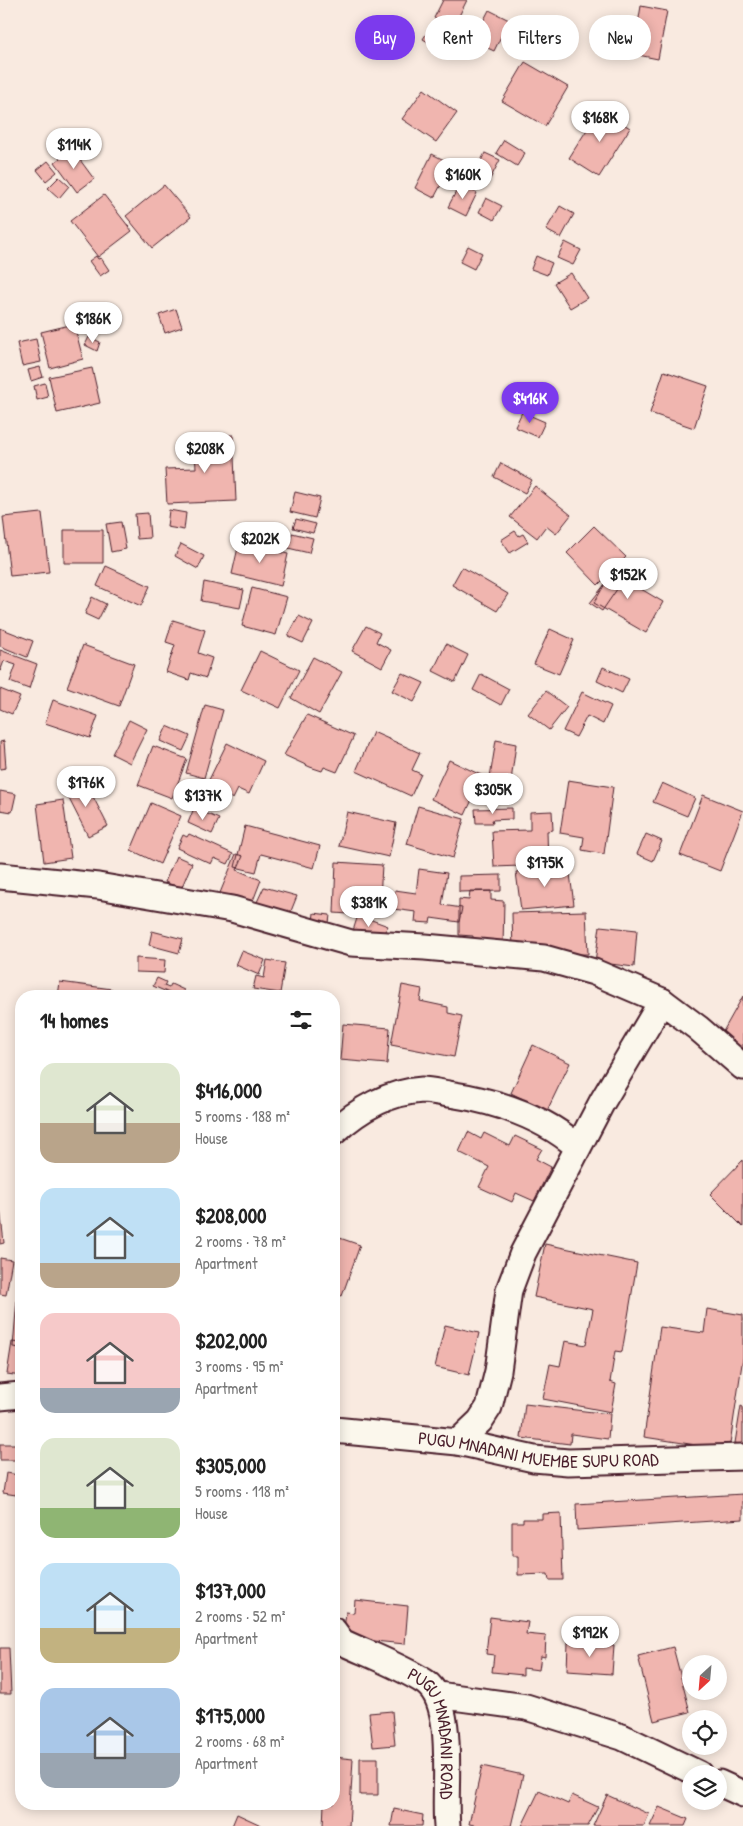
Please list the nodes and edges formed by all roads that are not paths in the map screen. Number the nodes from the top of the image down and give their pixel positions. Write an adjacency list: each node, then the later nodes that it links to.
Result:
1 (0, 876): 2 (street)
2 (662, 1001): 3 (street); 5 (street)
3 (743, 1067)
4 (340, 1126): 5 (street)
5 (578, 1147): 9 (street)
6 (15, 1395): 7 (street)
7 (0, 1396)
8 (340, 1431): 9 (street, PUGU MNADANI MUEMBE SUPU ROAD)
9 (458, 1442): 10 (street, PUGU MNADANI MUEMBE SUPU ROAD)
10 (743, 1456)
11 (340, 1639): 12 (street, PUGU MNADANI ROAD)
12 (438, 1695): 13 (street); 16 (street, PUGU MNADANI ROAD)
13 (682, 1766)
14 (727, 1787): 15 (street)
15 (743, 1794)
16 (447, 1826)

